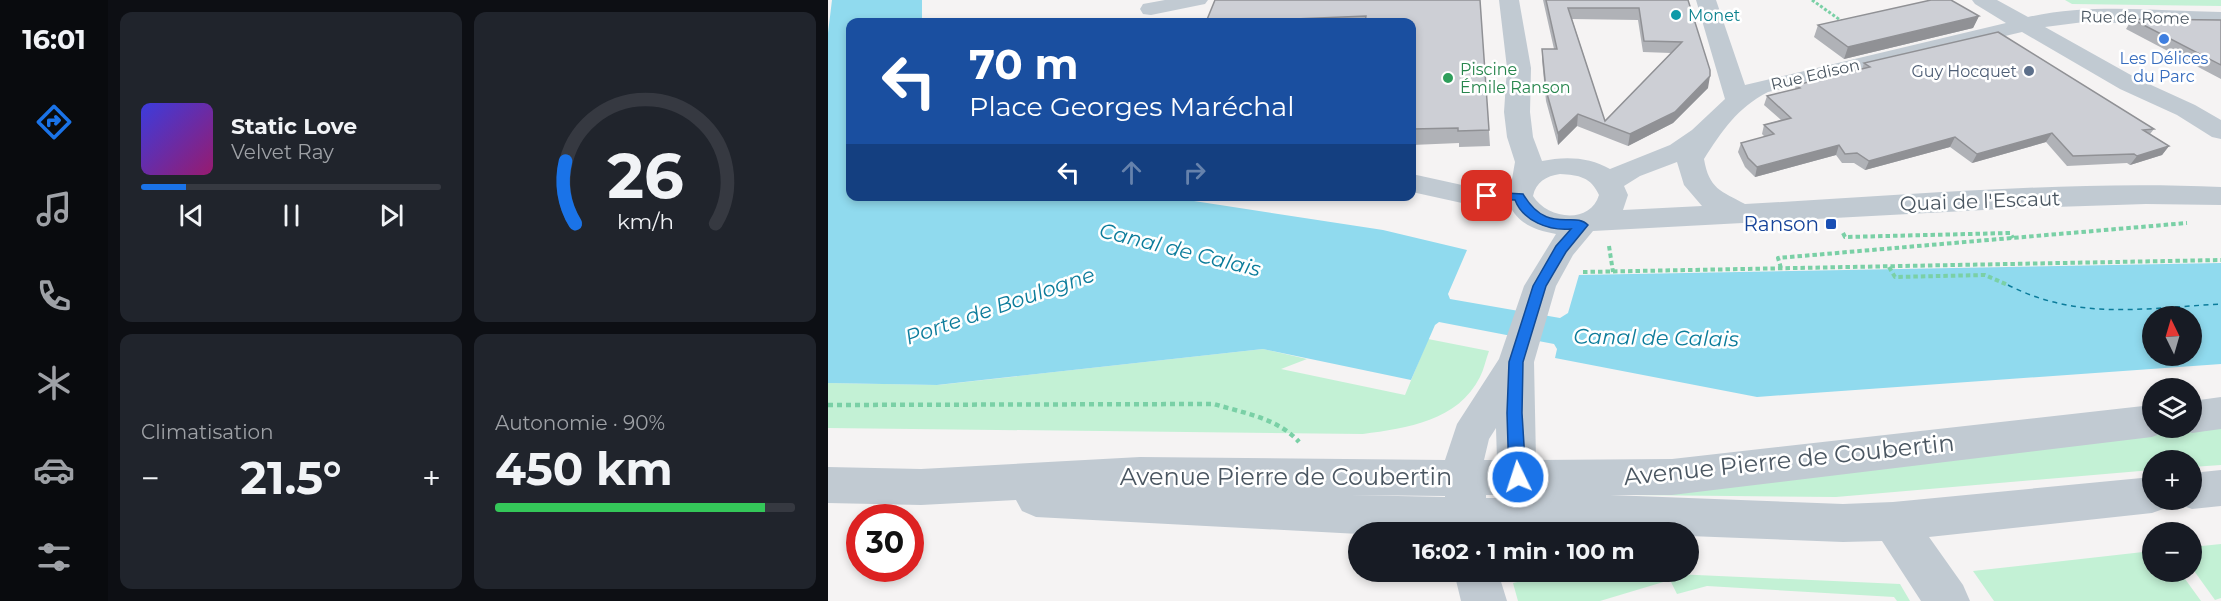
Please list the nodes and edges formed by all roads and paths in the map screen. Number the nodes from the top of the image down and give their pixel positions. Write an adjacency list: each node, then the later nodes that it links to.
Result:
1 (1198, 0): 7 (street)
2 (1509, 0): 20 (street)
3 (1706, 0): 12 (street)
4 (1812, 0): 11 (path)
5 (1982, 0): 10 (street)
6 (2015, 0): 9 (street)
7 (1152, 11)
8 (2221, 18): 9 (street, Rue de Rome)
9 (2049, 19): 10 (street, Rue Edison); 13 (street)
10 (2024, 24): 11 (street, Rue Edison); 14 (street)
11 (1890, 56): 12 (street, Rue Edison)
12 (1738, 100): 15 (street, Rue Edison)
13 (2221, 123)
14 (2221, 131)
15 (1707, 133): 18 (street, Rue Edison); 22 (street)
16 (2221, 178): 19 (street, Quai de l'Escaut)
17 (1416, 184): 20 (street)
18 (1612, 188): 20 (street); 22 (street, Quai de l'Escaut); 24 (street)
19 (2171, 193): 21 (street, Quai de l'Escaut); 23 (street, Quai de l'Escaut)
20 (1524, 195): 24 (street); 35 (street)
21 (2221, 196)
22 (1734, 210): 23 (street, Quai de l'Escaut)
23 (1790, 211): 24 (street, Quai de l'Escaut)
24 (1587, 223): 35 (street)
25 (2190, 223): 27 (path)
26 (1842, 230): 27 (path)
27 (2014, 238): 31 (path)
28 (1609, 247): 33 (path)
29 (2221, 260): 30 (path)
30 (1889, 266): 31 (path); 34 (path)
31 (1781, 268): 33 (path)
32 (1574, 272): 33 (path)
33 (1613, 272)
34 (2008, 285)
35 (1540, 286): 36 (street)
36 (1516, 362): 46 (street); 47 (street)
37 (828, 405): 41 (path)
38 (2221, 413): 39 (street)
39 (2202, 416)
40 (2142, 422): 46 (street, Avenue Pierre de Coubertin)
41 (1299, 443)
42 (828, 485): 47 (street, Avenue Pierre de Coubertin)
43 (2221, 488): 44 (street)
44 (2202, 490)
45 (2142, 496): 48 (street)
46 (1519, 497): 47 (street, Avenue Pierre de Coubertin); 48 (street)
47 (1467, 509)
48 (1893, 520): 51 (street)
49 (1479, 582): 50 (street)
50 (1484, 601)
51 (1947, 601)

